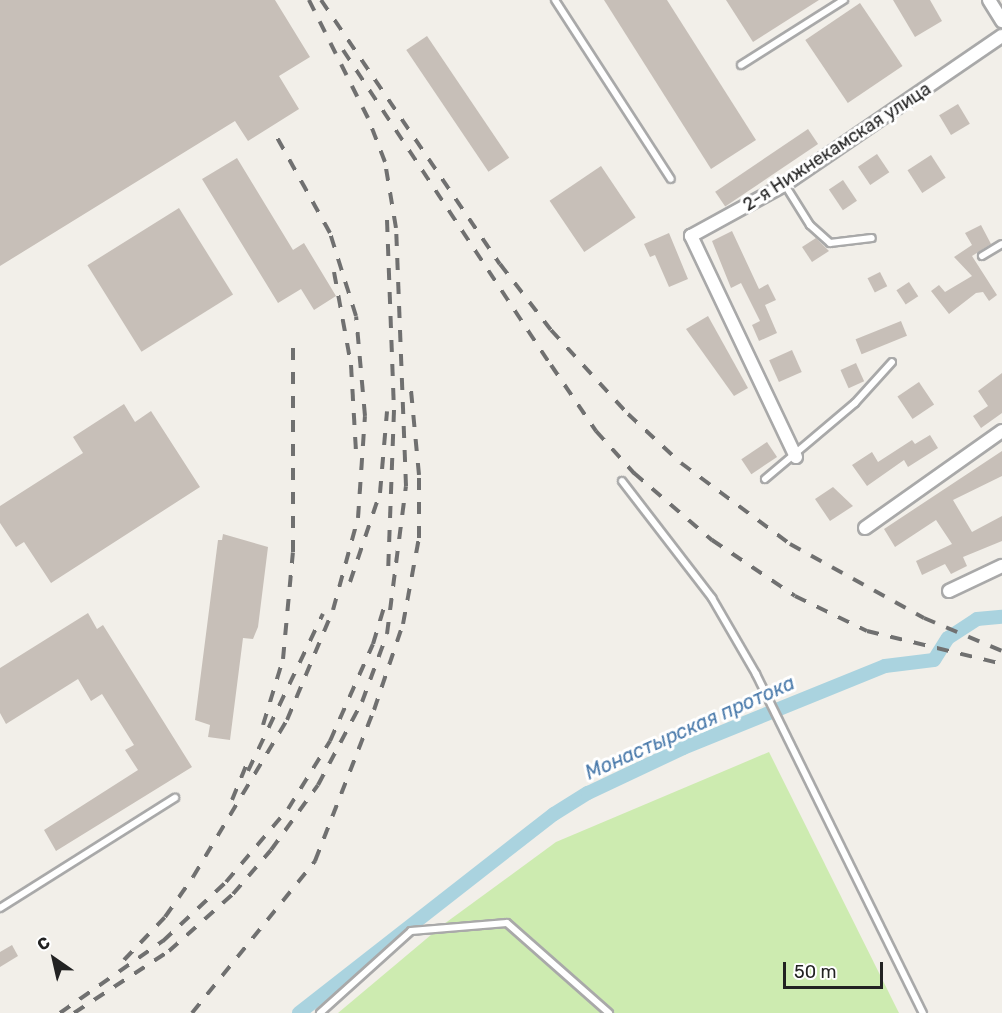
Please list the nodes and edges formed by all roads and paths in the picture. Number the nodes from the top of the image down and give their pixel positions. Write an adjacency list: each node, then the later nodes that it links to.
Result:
1 (555, 0): 7 (lane)
2 (844, 0): 6 (lane)
3 (989, 0): 4 (street)
4 (1002, 21)
5 (1002, 36): 8 (street, 2-я Нижнекамская улица)
6 (741, 65)
7 (671, 179)
8 (784, 185): 9 (lane); 14 (street, 2-я Нижнекамская улица)
9 (872, 238)
10 (1002, 244): 11 (lane)
11 (982, 256)
12 (892, 362): 14 (lane)
13 (1002, 431): 17 (street)
14 (796, 457): 15 (lane)
15 (765, 478)
16 (622, 482): 24 (lane)
17 (864, 528)
18 (1002, 566): 19 (street)
19 (949, 591)
20 (175, 798): 21 (lane)
21 (0, 908)
22 (320, 1013): 23 (lane)
23 (609, 1013)
24 (923, 1013)

